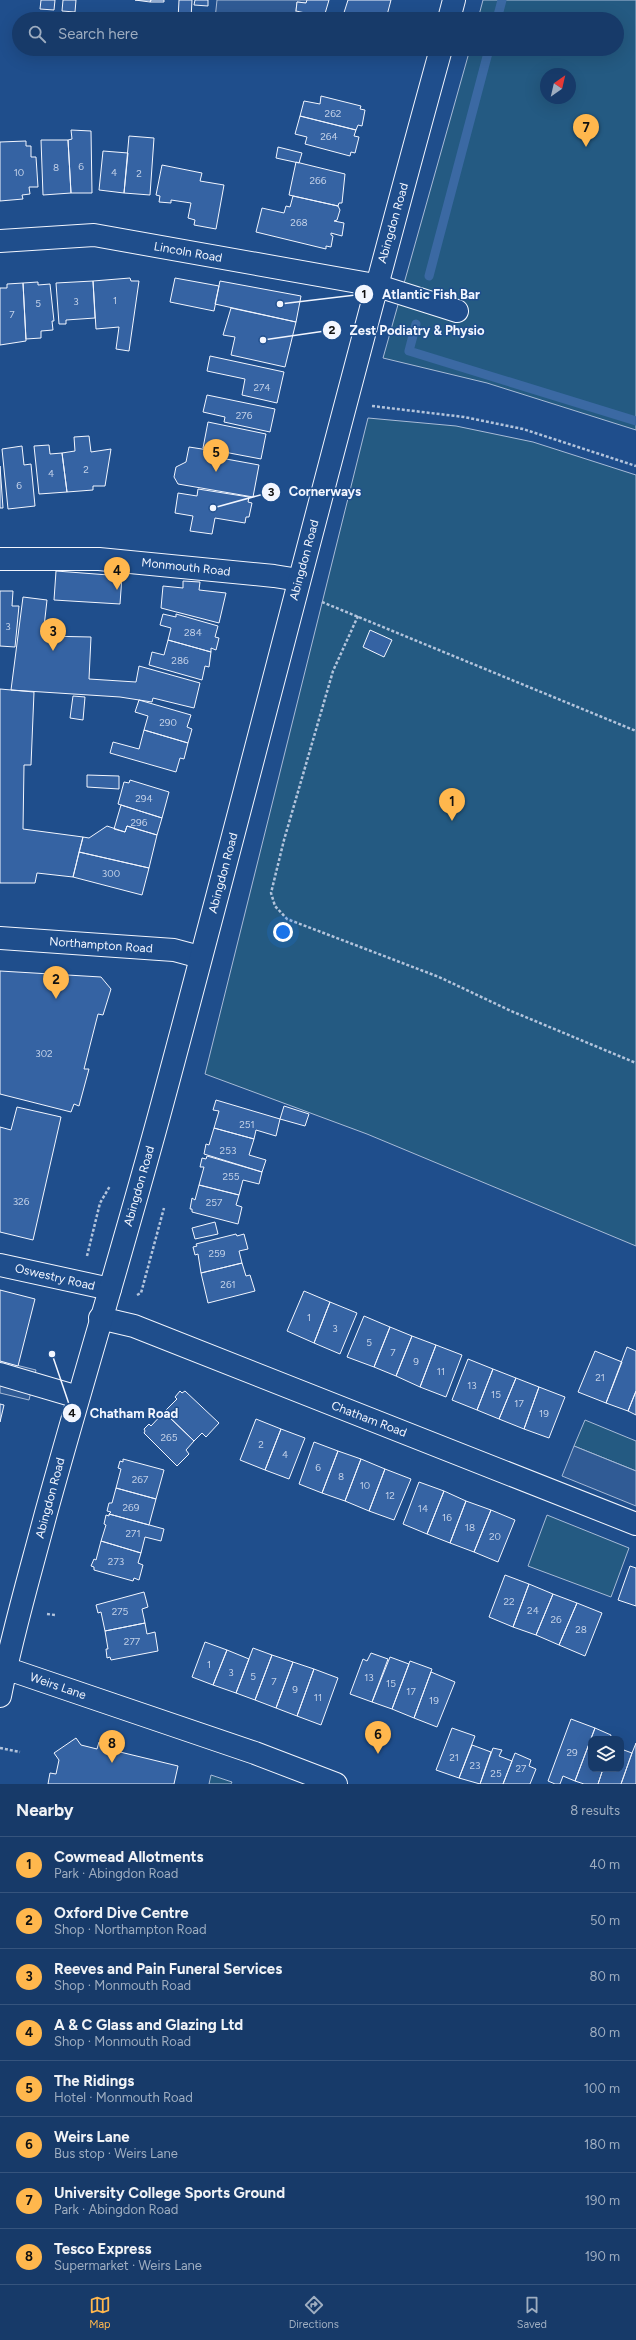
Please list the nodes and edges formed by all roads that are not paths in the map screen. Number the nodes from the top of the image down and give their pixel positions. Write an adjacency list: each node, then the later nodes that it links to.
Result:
1 (454, 0): 2 (main road)
2 (451, 12)
3 (439, 56): 5 (main road, Abingdon Road)
4 (0, 241): 5 (main road, Lincoln Road)
5 (375, 285): 6 (main road, Lincoln Road); 8 (main road, Abingdon Road)
6 (457, 311)
7 (0, 559): 8 (main road, Monmouth Road)
8 (299, 580): 10 (main road, Abingdon Road)
9 (0, 938): 10 (main road, Northampton Road)
10 (200, 957): 12 (main road, Abingdon Road)
11 (0, 1265): 12 (main road, Oswestry Road)
12 (110, 1289): 13 (main road, Abingdon Road)
13 (100, 1318): 15 (main road, Abingdon Road); 16 (main road, Chatham Road)
14 (0, 1374): 15 (main road)
15 (78, 1397): 17 (main road, Abingdon Road)
16 (636, 1524)
17 (5, 1668): 18 (main road, Abingdon Road); 19 (main road, Weirs Lane)
18 (0, 1696)
19 (336, 1784)

